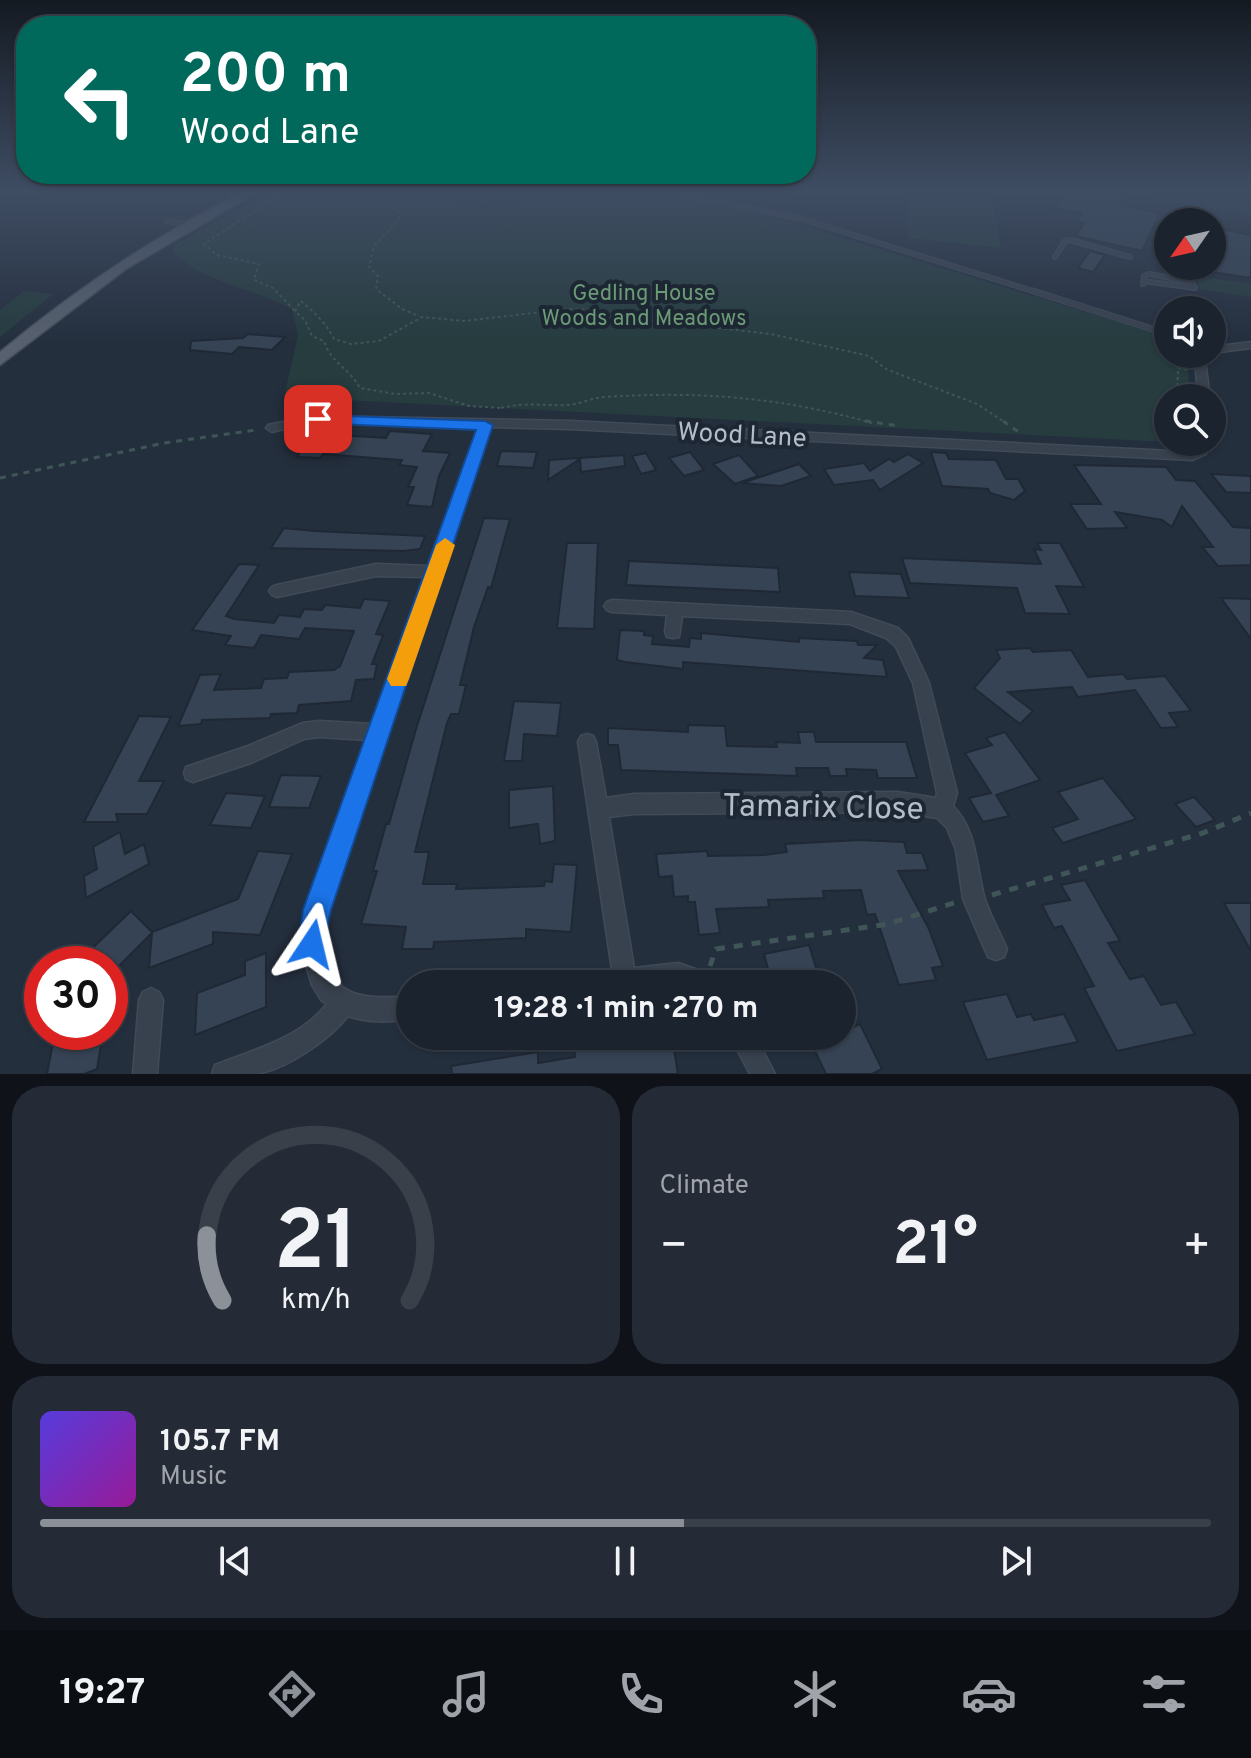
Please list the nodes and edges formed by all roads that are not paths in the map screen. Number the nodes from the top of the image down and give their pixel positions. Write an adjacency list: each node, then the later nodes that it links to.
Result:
1 (159, 241): 11 (main road)
2 (872, 241): 8 (lane)
3 (1065, 241): 5 (lane)
4 (1074, 241): 6 (lane)
5 (1055, 257)
6 (1130, 257)
7 (1143, 283): 7 (lane)
8 (1154, 330)
9 (1251, 345): 10 (street)
10 (1226, 348)
11 (0, 360)
12 (485, 425): 13 (street, Wood Lane); 14 (street, Wood Lane); 15 (street)
13 (272, 428)
14 (1154, 454)
15 (436, 572): 16 (street); 20 (street)
16 (277, 591)
17 (612, 606): 18 (street)
18 (675, 611): 19 (street); 24 (street)
19 (673, 632)
20 (379, 733): 22 (street); 28 (street)
21 (587, 742): 23 (street)
22 (193, 773)
23 (598, 809): 24 (street, Tamarix Close); 26 (street)
24 (942, 809): 25 (street, Tamarix Close)
25 (996, 949)
26 (623, 970)
27 (151, 1000): 31 (street)
28 (343, 1003): 29 (street); 32 (street)
29 (396, 1009)
30 (750, 1050): 33 (street)
31 (145, 1074)
32 (224, 1074)
33 (763, 1074)

